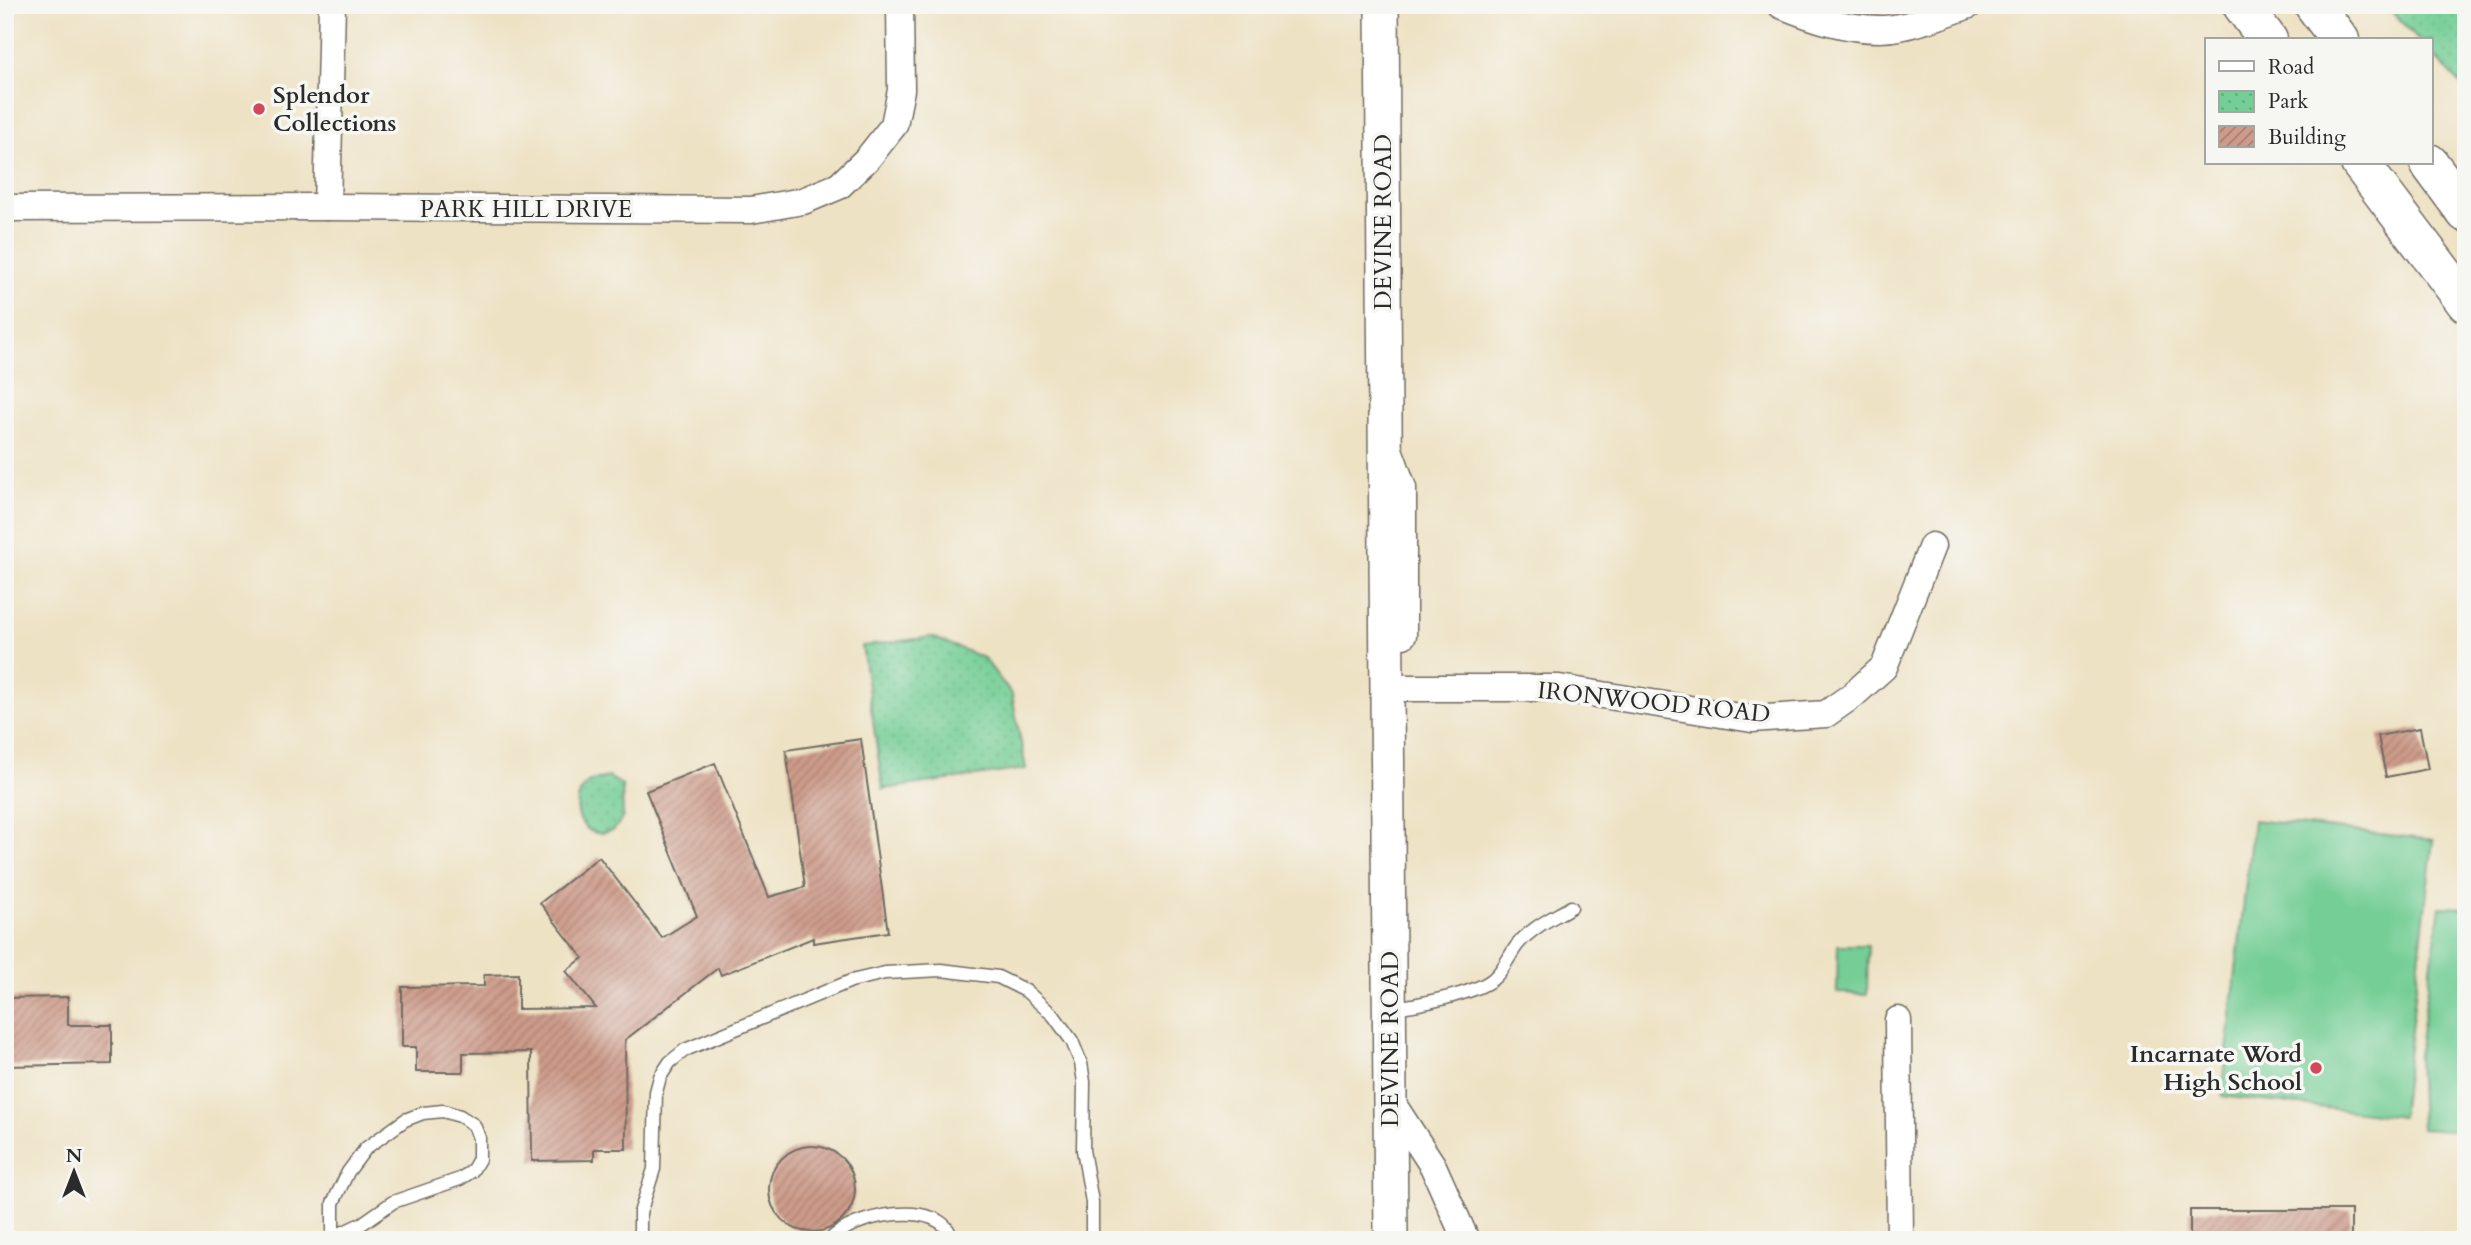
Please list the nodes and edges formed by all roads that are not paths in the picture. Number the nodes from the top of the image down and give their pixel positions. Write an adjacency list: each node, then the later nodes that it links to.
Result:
1 (332, 5): 12 (street)
2 (900, 5): 12 (street, PARK HILL DRIVE)
3 (1382, 5): 16 (street, DEVINE ROAD)
4 (1781, 5): 5 (street)
5 (1969, 5)
6 (2242, 5): 8 (highway)
7 (2314, 5): 9 (highway)
8 (2267, 38)
9 (2339, 38)
10 (2361, 164): 15 (highway)
11 (2430, 164): 14 (highway)
12 (327, 207): 13 (street, PARK HILL DRIVE)
13 (5, 208)
14 (2466, 213)
15 (2466, 303)
16 (1385, 439): 18 (street, DEVINE ROAD); 19 (street, DEVINE ROAD)
17 (1931, 546): 18 (street, IRONWOOD ROAD)
18 (1403, 688): 19 (street, DEVINE ROAD)
19 (1388, 837): 21 (street, DEVINE ROAD)
20 (1571, 907): 21 (lane)
21 (1390, 1008): 23 (street, DEVINE ROAD)
22 (1898, 1020): 31 (street)
23 (1390, 1100): 29 (street, DEVINE ROAD); 30 (street)
24 (333, 1238): 24 (lane)
25 (640, 1240): 28 (lane)
26 (830, 1240): 27 (lane)
27 (952, 1240)
28 (1092, 1240)
29 (1391, 1240)
30 (1466, 1240)
31 (1900, 1240)

